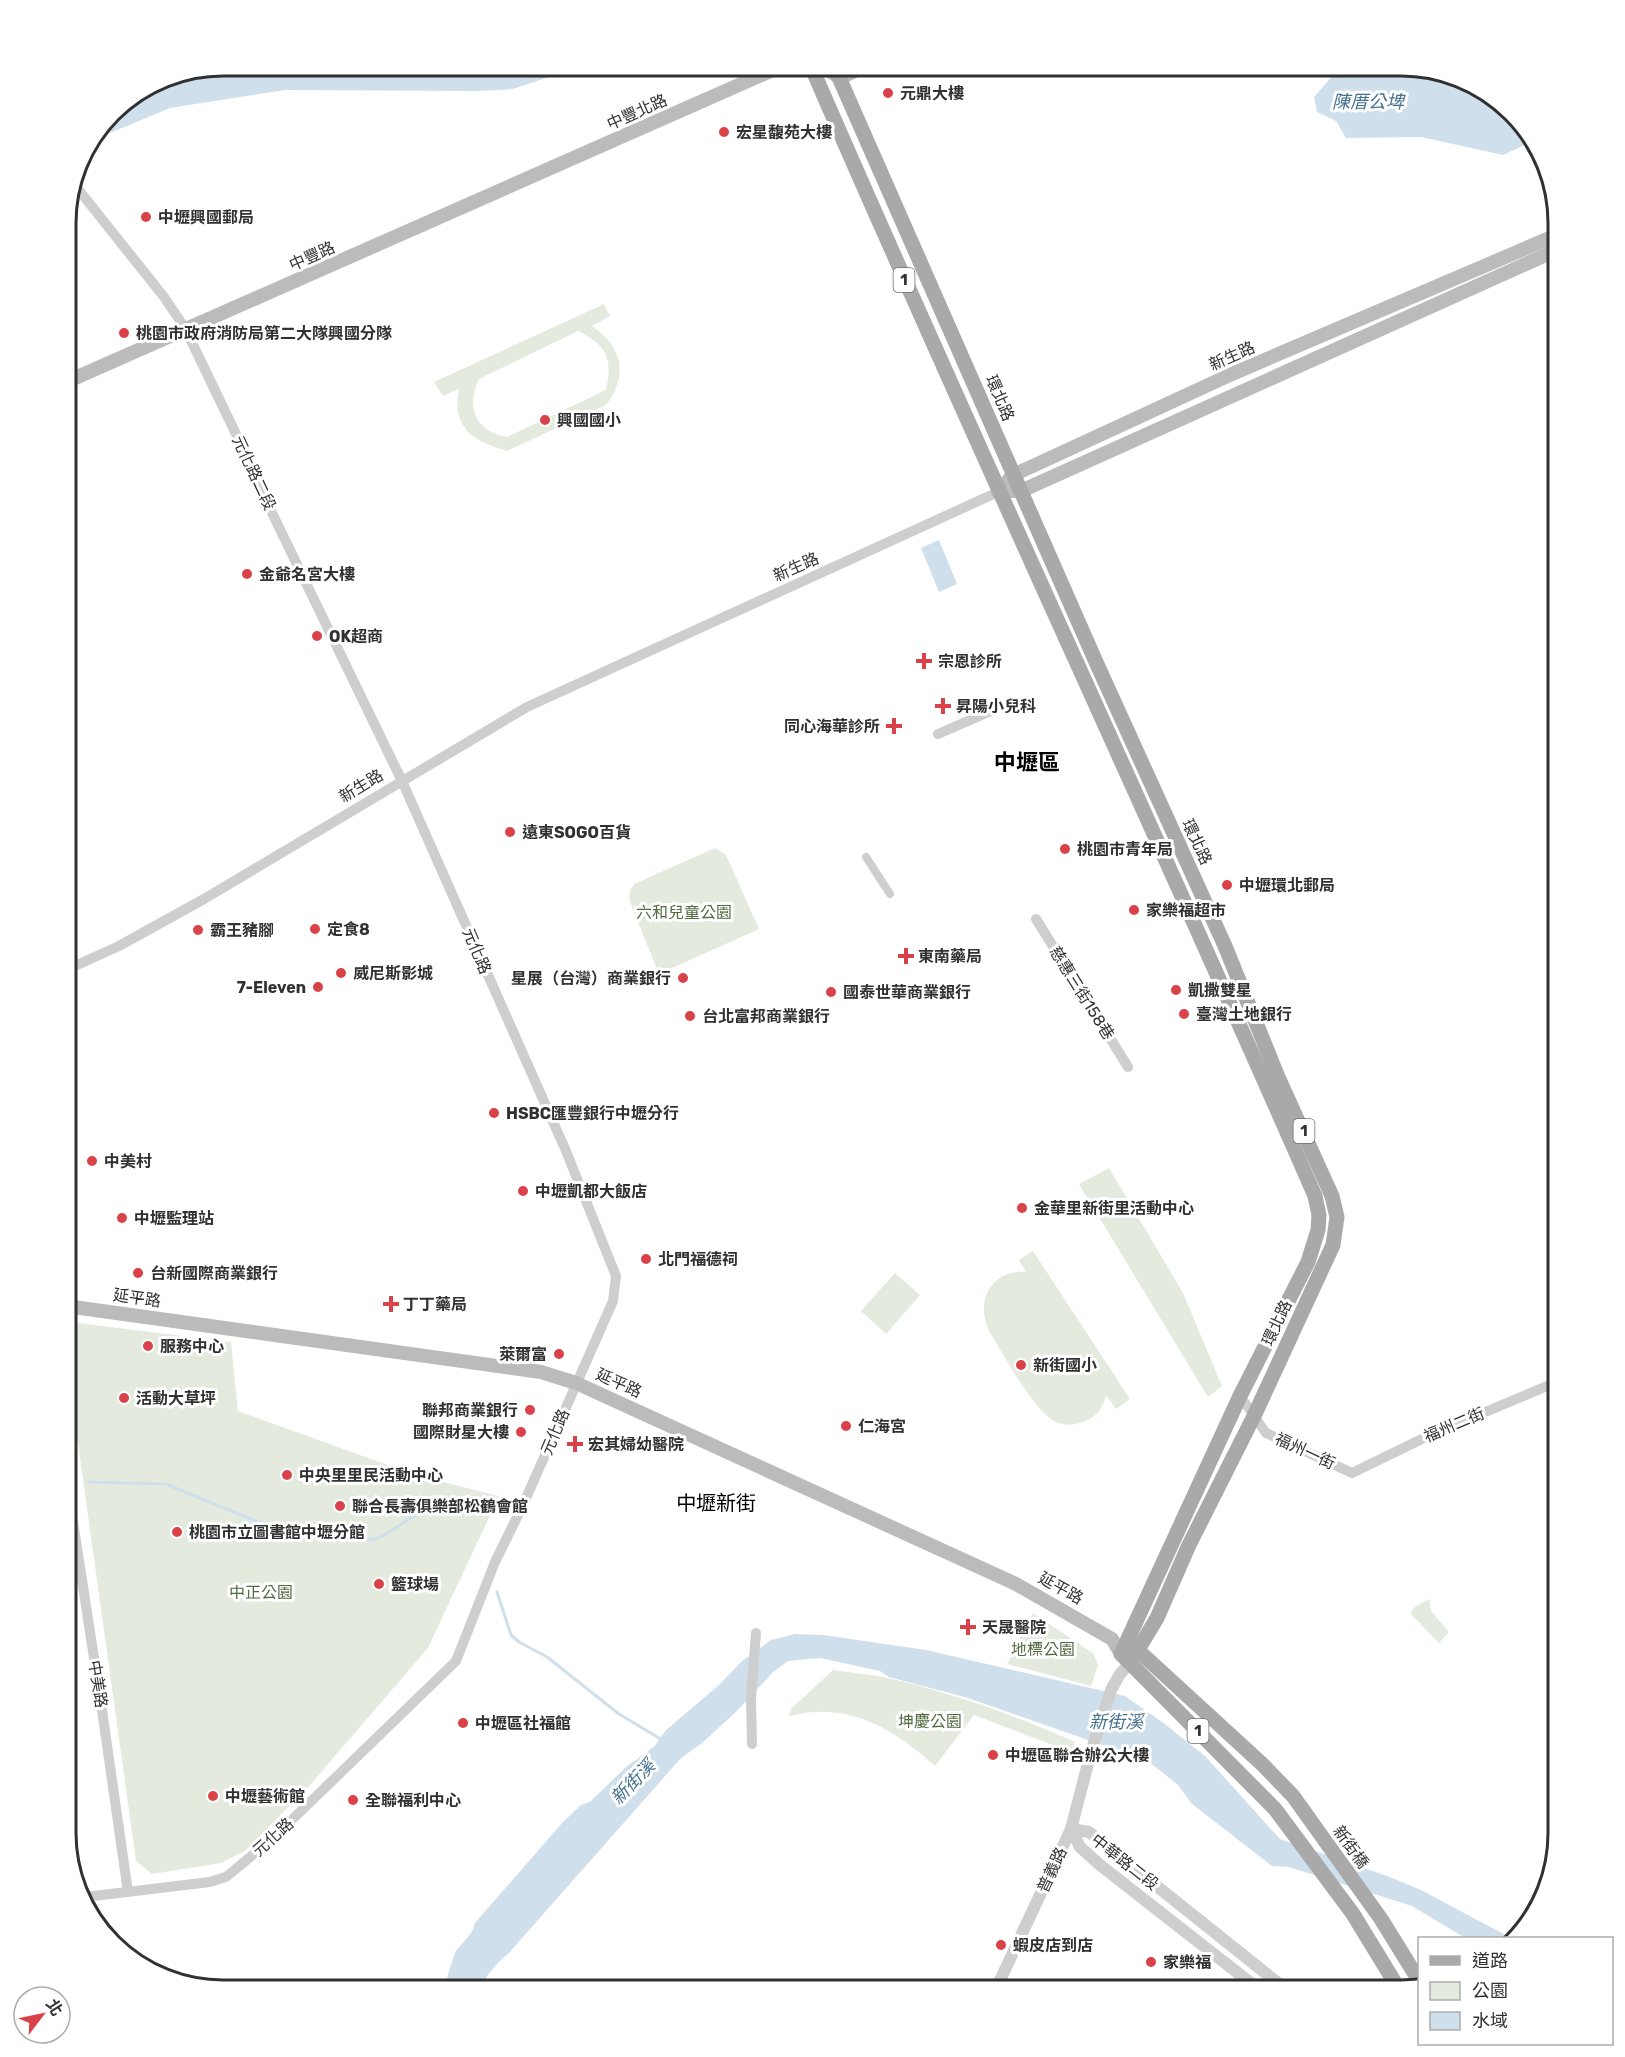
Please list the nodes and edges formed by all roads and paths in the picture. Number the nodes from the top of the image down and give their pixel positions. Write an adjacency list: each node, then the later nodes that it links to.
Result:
1 (758, 76): 4 (main road, 中豐北路)
2 (816, 76): 12 (main road, 環北路 / 1)
3 (839, 77): 10 (main road, 環北路 / 1)
4 (570, 159): 8 (main road, 中豐路)
5 (81, 192): 8 (street, 元化路二段)
6 (1548, 239): 10 (main road, 新生路)
7 (1548, 254): 11 (main road)
8 (185, 328): 9 (main road, 中豐路); 17 (street, 元化路二段)
9 (77, 377)
10 (1013, 475): 11 (main road, 環北路 / 1); 12 (main road, 新生路)
11 (1021, 491): 12 (main road); 13 (main road, 環北路 / 1)
12 (998, 492): 14 (main road, 環北路 / 1); 17 (street, 新生路)
13 (1096, 662): 14 (street); 18 (main road, 環北路 / 1)
14 (1079, 670): 19 (main road, 環北路 / 1)
15 (991, 711): 16 (street)
16 (938, 734)
17 (402, 781): 23 (street, 新生路); 26 (street, 元化路)
18 (1179, 847): 19 (street); 29 (main road, 環北路 / 1)
19 (1162, 855): 28 (main road, 環北路 / 1)
20 (866, 857): 21 (street)
21 (890, 894)
22 (1036, 920): 24 (street, 慈惠三街158巷)
23 (77, 965)
24 (1128, 1067)
25 (76, 1307): 26 (main road, 延平路)
26 (576, 1383): 33 (main road, 延平路); 37 (street, 元化路)
27 (1548, 1385): 30 (street, 福州二街)
28 (1240, 1396): 29 (street, 福州一街); 33 (main road, 環北路 / 1)
29 (1254, 1416): 30 (street, 福州一街); 33 (main road, 環北路 / 1)
30 (1352, 1473)
31 (76, 1569): 37 (street, 中美路)
32 (756, 1633): 34 (street)
33 (1125, 1653): 35 (main road, 延平路 / 1); 36 (street, 普義路); 43 (main road, 延平路 / 1)
34 (752, 1744)
35 (1293, 1796): 39 (main road, 新街橋 / 1)
36 (1071, 1829): 40 (street, 普義路); 41 (street, 中華路二段); 42 (street, 中華路二段)
37 (128, 1892): 38 (street, 元化路)
38 (91, 1896)
39 (1417, 1979)
40 (1000, 1980)
41 (1247, 1980)
42 (1274, 1980)
43 (1393, 1980)

